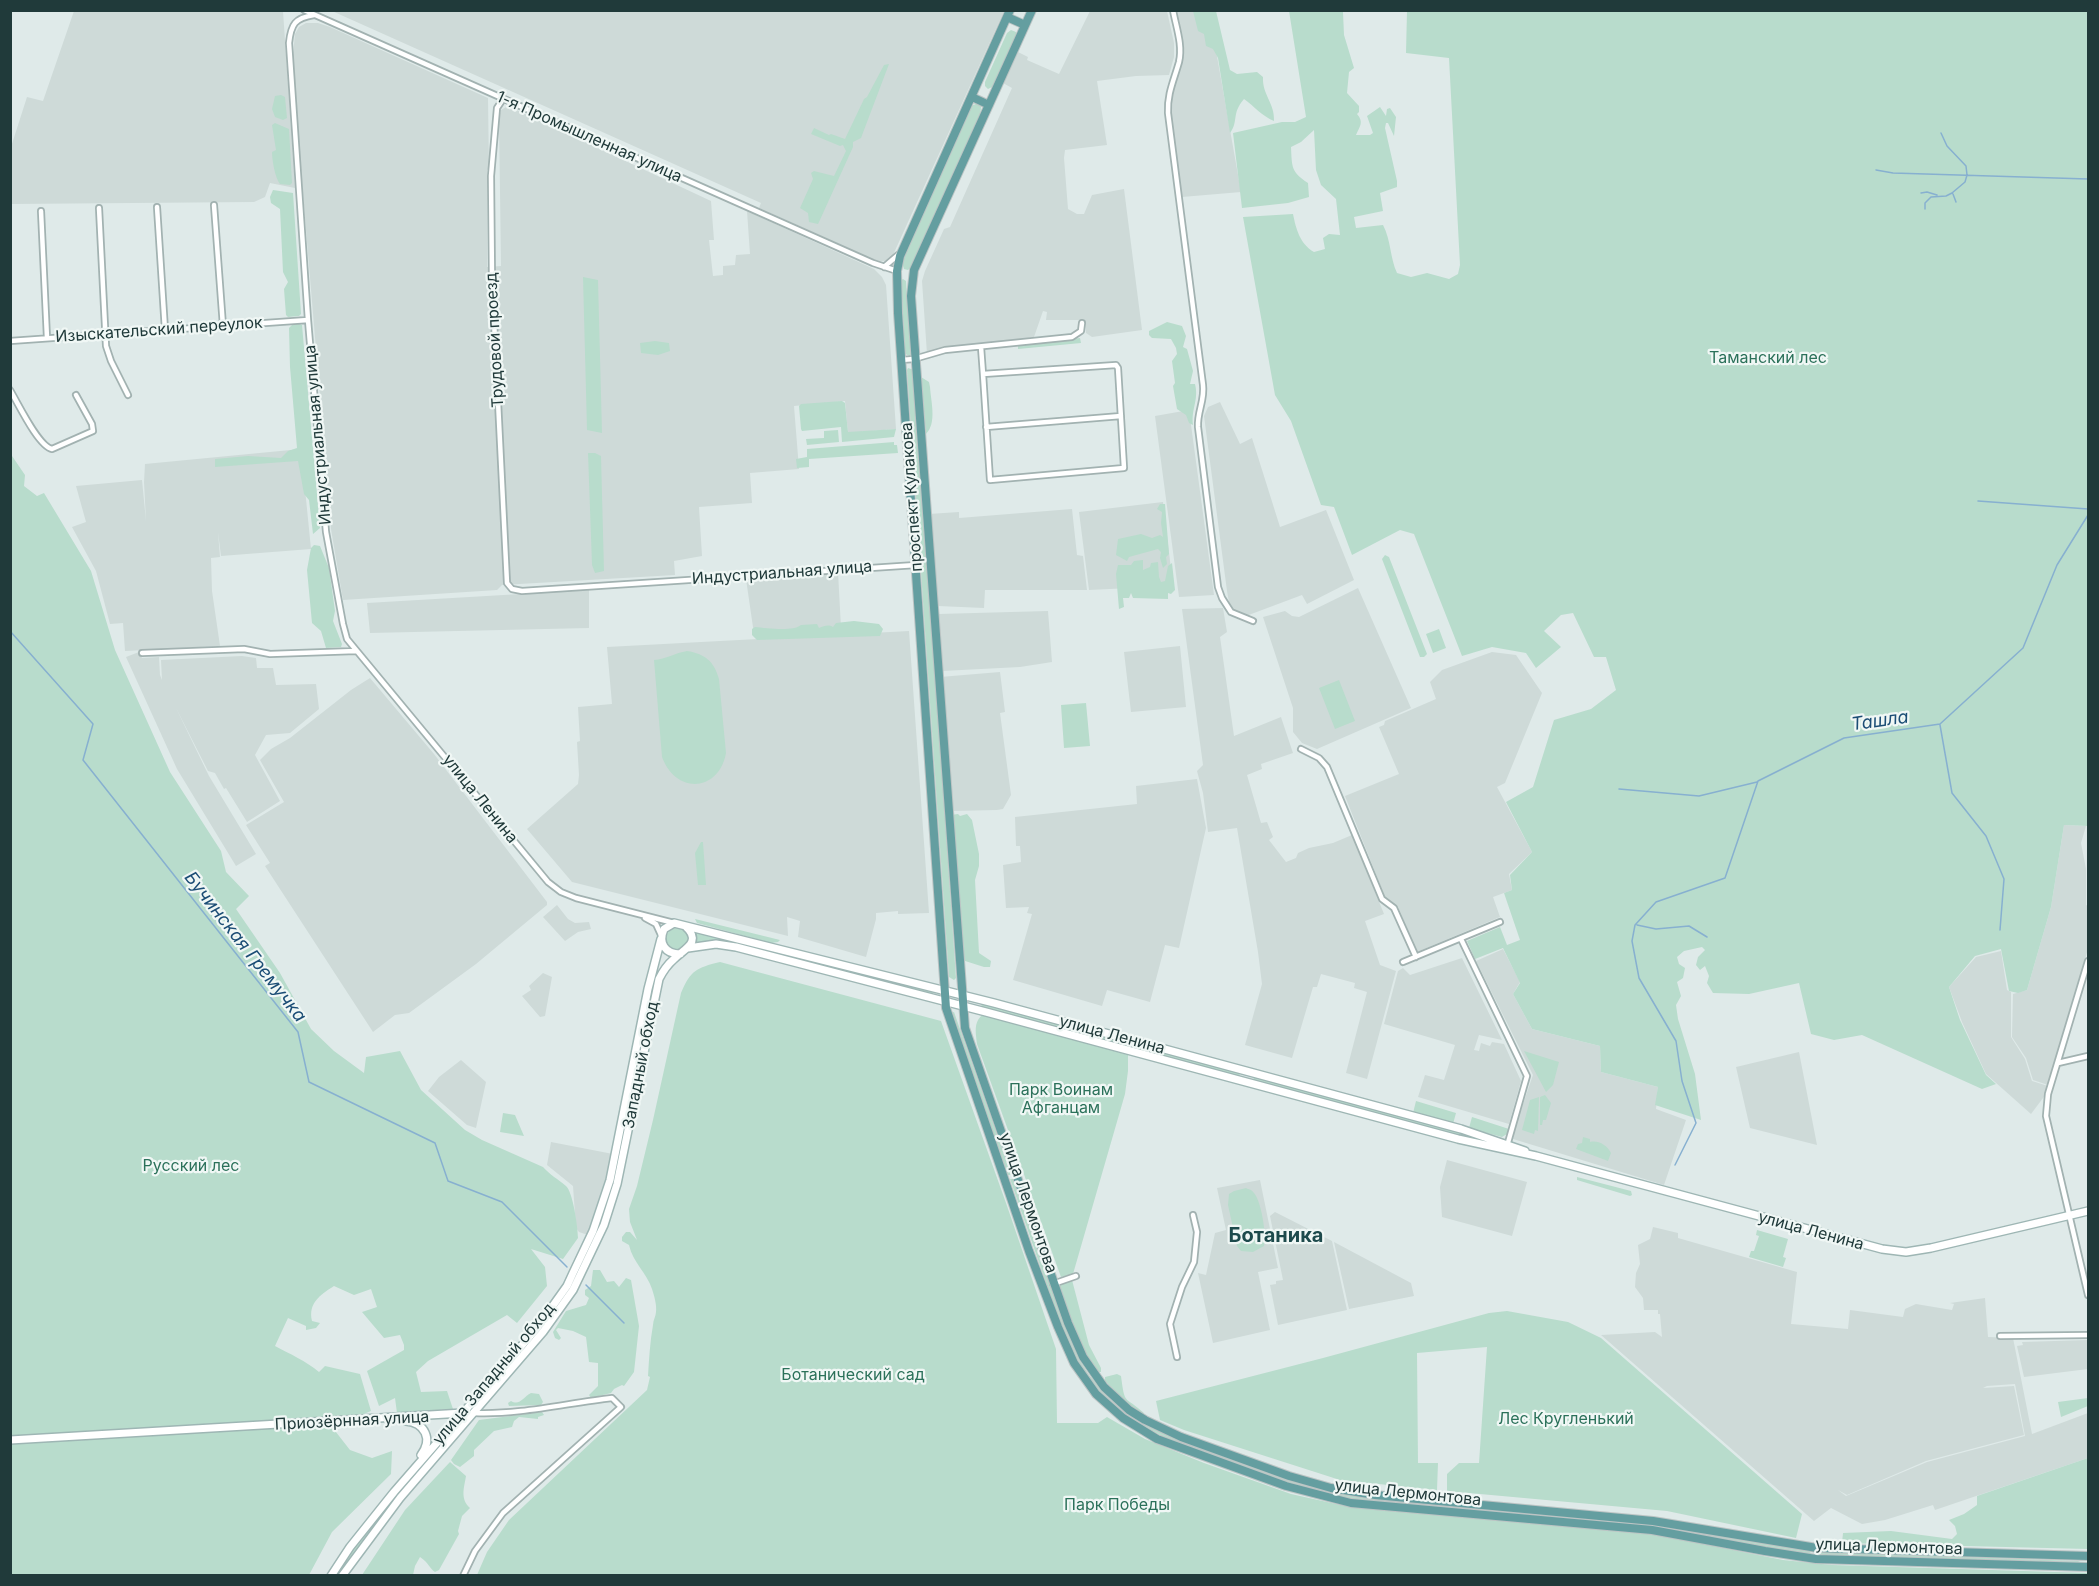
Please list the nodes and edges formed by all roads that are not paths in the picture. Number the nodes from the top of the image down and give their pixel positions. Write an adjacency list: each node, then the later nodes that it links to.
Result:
1 (304, 10): 5 (street, 1-я Промышленная улица)
2 (1032, 10): 6 (main road, проспект Кулакова)
3 (1173, 10): 38 (street)
4 (1009, 14): 6 (main road); 7 (main road, проспект Кулакова)
5 (314, 15): 8 (street, 1-я Промышленная улица); 20 (street, Индустриальная улица)
6 (1025, 25): 9 (main road, проспект Кулакова)
7 (972, 97): 9 (main road); 14 (main road, проспект Кулакова)
8 (503, 99): 16 (street, 1-я Промышленная улица); 37 (street, Трудовой проезд)
9 (989, 105): 19 (main road, проспект Кулакова)
10 (214, 205): 22 (street)
11 (157, 207): 23 (street)
12 (99, 208): 24 (street)
13 (42, 211): 25 (street)
14 (905, 245): 15 (street); 18 (main road, проспект Кулакова)
15 (893, 261): 16 (street); 17 (street)
16 (873, 262): 17 (street, 1-я Промышленная улица)
17 (884, 267): 18 (street, 1-я Промышленная улица)
18 (894, 270): 19 (main road); 29 (main road, проспект Кулакова)
19 (913, 275): 28 (main road, проспект Кулакова)
20 (308, 320): 22 (street, Изыскательский переулок); 39 (street, Индустриальная улица)
21 (1082, 323): 27 (street)
22 (223, 326): 23 (street, Изыскательский переулок)
23 (165, 330): 24 (street, Изыскательский переулок)
24 (107, 333): 25 (street, Изыскательский переулок); 33 (street)
25 (47, 338): 26 (street, Изыскательский переулок)
26 (10, 340)
27 (981, 347): 28 (street); 30 (street)
28 (914, 359): 29 (street); 54 (main road, проспект Кулакова)
29 (901, 360): 36 (main road, проспект Кулакова)
30 (982, 374): 34 (street); 35 (street)
31 (10, 390): 32 (street)
32 (76, 395)
33 (128, 395)
34 (1121, 416): 35 (street); 35 (street)
35 (986, 427)
36 (916, 565): 37 (street, Индустриальная улица); 53 (main road, проспект Кулакова)
37 (507, 583)
38 (1253, 621)
39 (356, 651): 40 (street); 42 (street, улица Ленина)
40 (142, 653)
41 (1301, 749): 50 (street)
42 (629, 911): 44 (street, улица Ленина); 46 (street, улица Ленина)
43 (1500, 922): 47 (street)
44 (674, 923): 45 (main road); 46 (main road)
45 (685, 926): 48 (main road); 53 (main road, улица Ленина)
46 (661, 937): 49 (main road); 72 (main road, улица Западный обход)
47 (1461, 939): 50 (street); 59 (street)
48 (688, 948): 49 (main road); 55 (main road, улица Ленина)
49 (680, 954): 62 (main road, Западный обход)
50 (1416, 957): 52 (street)
51 (2088, 961): 58 (street)
52 (1403, 962)
53 (945, 991): 54 (main road, улица Ленина); 55 (main road, проспект Кулакова)
54 (961, 995): 56 (main road, проспект Кулакова); 59 (main road, улица Ленина)
55 (946, 1001): 56 (main road, улица Ленина); 61 (main road, улица Лермонтова)
56 (962, 1005): 59 (main road, улица Ленина); 60 (main road, улица Лермонтова)
57 (2088, 1056): 58 (street)
58 (2058, 1063): 65 (street)
59 (1506, 1147): 65 (main road, улица Ленина)
60 (1016, 1175): 61 (main road); 67 (main road, улица Лермонтова)
61 (1004, 1179): 78 (main road, улица Лермонтова)
62 (617, 1184): 73 (main road, улица Западный обход)
63 (2088, 1211): 65 (main road, улица Ленина)
64 (1193, 1215): 71 (street)
65 (2070, 1215): 68 (street)
66 (1076, 1276): 67 (street)
67 (1053, 1284): 77 (main road, улица Лермонтова)
68 (2088, 1295)
69 (2088, 1335): 70 (street)
70 (2000, 1336)
71 (1177, 1358)
72 (462, 1413): 73 (main road, Приозёрнная улица); 74 (main road, Приозёрнная улица); 76 (main road, улица Западный обход)
73 (474, 1413): 82 (main road, улица Западный обход); 83 (street, Приозёрнная улица)
74 (388, 1419): 75 (main road, Приозёрнная улица); 76 (main road)
75 (10, 1440)
76 (394, 1492): 81 (main road, улица Западный обход)
77 (1653, 1521): 78 (main road); 79 (main road, улица Лермонтова)
78 (1652, 1530): 80 (main road, улица Лермонтова)
79 (2085, 1556): 80 (main road)
80 (2085, 1567)
81 (331, 1575)
82 (342, 1575)
83 (463, 1575)

